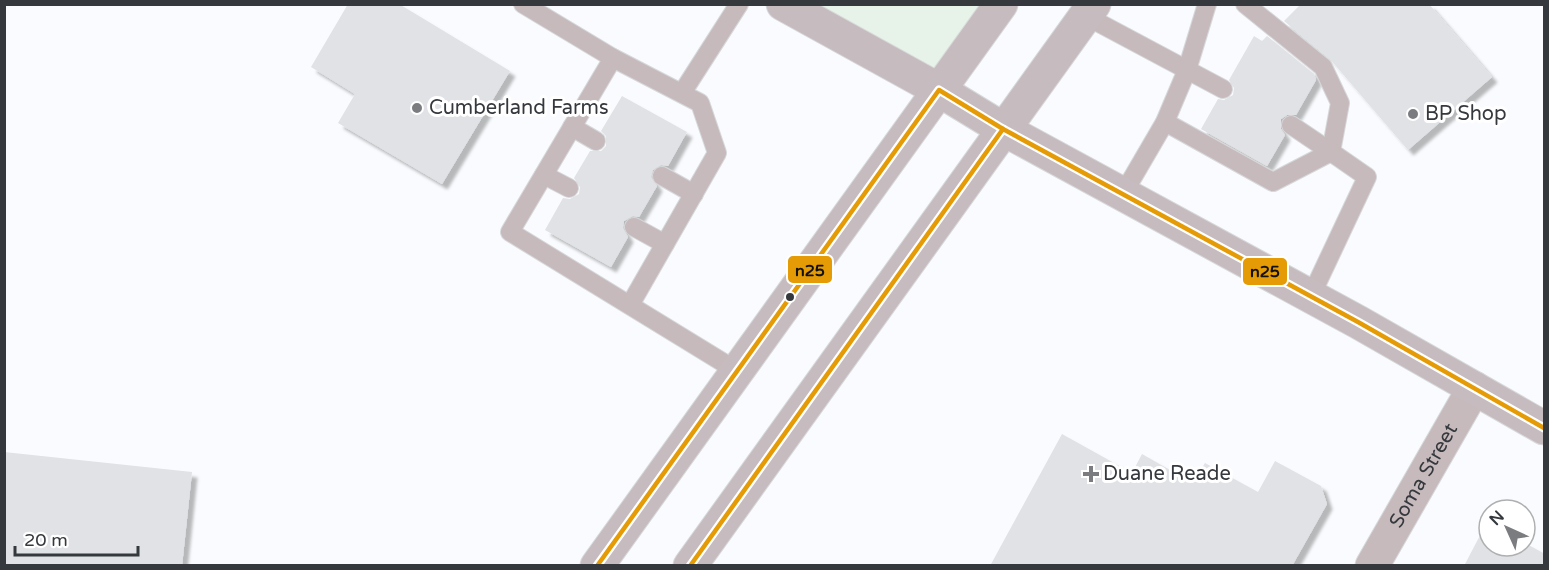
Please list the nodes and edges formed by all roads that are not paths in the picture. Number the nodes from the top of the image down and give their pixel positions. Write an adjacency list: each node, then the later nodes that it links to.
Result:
1 (523, 4): 8 (lane)
2 (739, 4): 12 (lane)
3 (783, 4): 11 (main road)
4 (1001, 4): 11 (main road)
5 (1207, 4): 9 (lane)
6 (1245, 4): 18 (lane)
7 (1090, 10): 9 (lane); 16 (main road)
8 (613, 58): 12 (lane); 15 (lane)
9 (1187, 70): 10 (lane); 13 (lane)
10 (1223, 89)
11 (939, 90): 16 (main road); 28 (main road)
12 (682, 93): 22 (lane)
13 (1165, 122): 18 (lane); 23 (lane)
14 (1291, 125): 18 (lane)
15 (572, 127): 17 (lane); 19 (lane)
16 (1003, 129): 23 (main road); 32 (main road)
17 (596, 141)
18 (1331, 152): 26 (lane)
19 (544, 175): 21 (lane); 27 (lane)
20 (662, 176): 22 (lane)
21 (568, 188)
22 (694, 194): 25 (lane)
23 (1123, 194): 26 (main road)
24 (634, 226): 25 (lane)
25 (665, 244): 27 (lane)
26 (1311, 296): 29 (main road)
27 (630, 305): 28 (lane)
28 (737, 370): 31 (main road)
29 (1474, 388): 30 (main road); 33 (street, Soma Street)
30 (1545, 428)
31 (597, 566)
32 (690, 566)
33 (1372, 566)

